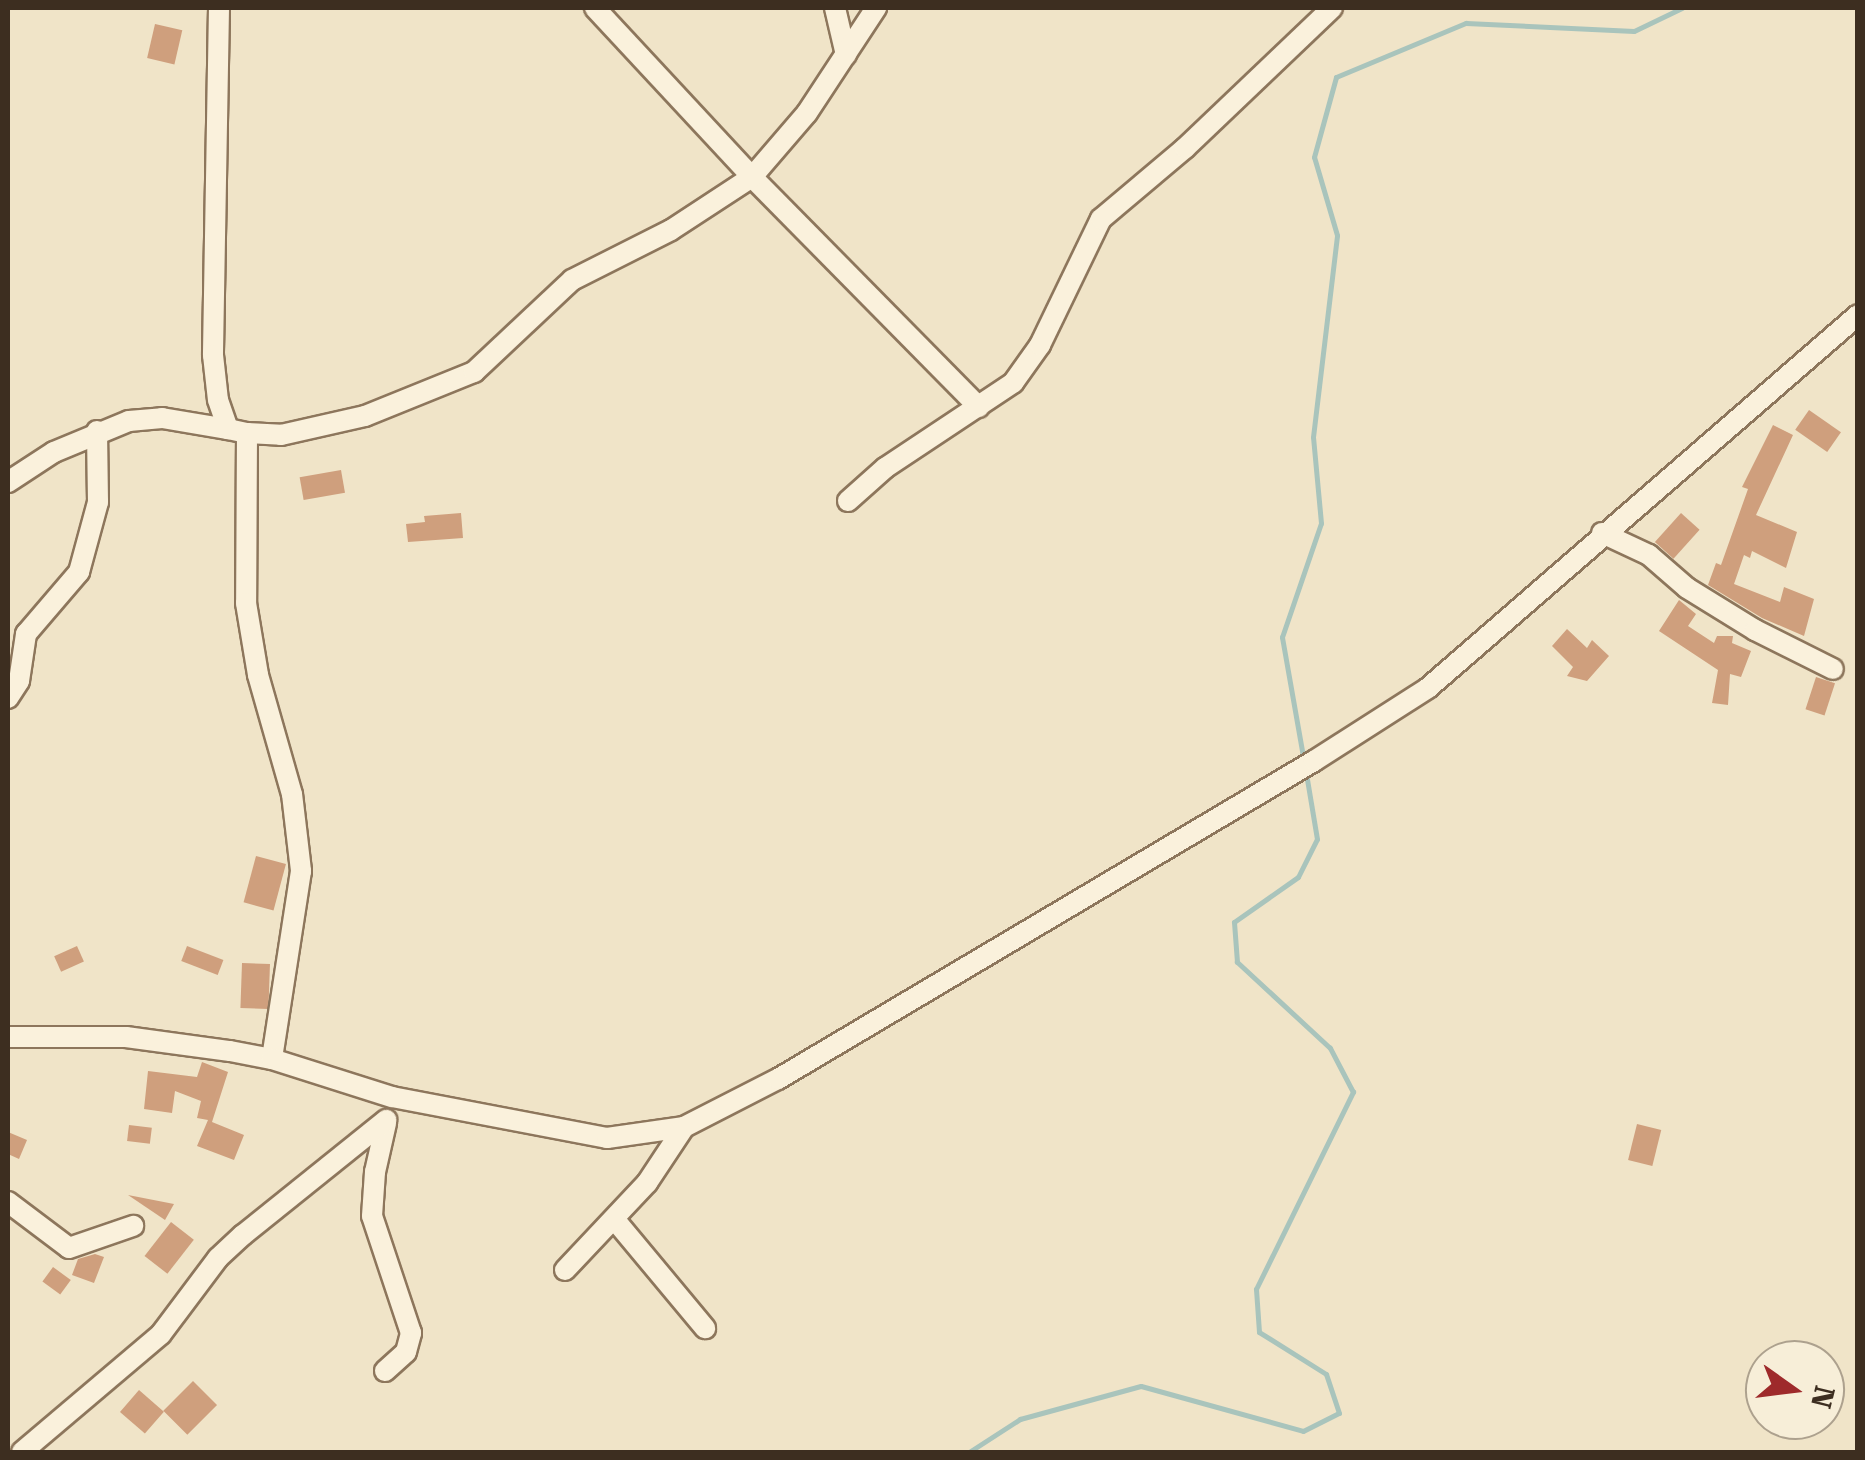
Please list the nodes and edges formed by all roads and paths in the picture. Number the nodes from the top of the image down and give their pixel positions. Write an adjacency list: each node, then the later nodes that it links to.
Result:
1 (219, 8): 11 (street)
2 (595, 8): 7 (street)
3 (835, 8): 6 (street)
4 (1332, 8): 9 (street)
5 (871, 9): 6 (street)
6 (846, 55): 7 (street)
7 (752, 177): 9 (street); 11 (street)
8 (1858, 315): 14 (street)
9 (979, 406): 13 (street)
10 (96, 431): 11 (street); 12 (street); 16 (street)
11 (238, 431): 18 (street)
12 (8, 482)
13 (848, 501)
14 (1602, 533): 15 (street); 21 (street)
15 (1833, 669)
16 (8, 698)
17 (8, 1037): 18 (street)
18 (272, 1058): 19 (street)
19 (392, 1097): 20 (street); 21 (street)
20 (386, 1120): 27 (street); 28 (street)
21 (684, 1127): 23 (street)
22 (8, 1202): 24 (street)
23 (615, 1220): 25 (street); 26 (street)
24 (133, 1226)
25 (565, 1270)
26 (706, 1328)
27 (385, 1371)
28 (22, 1452)

